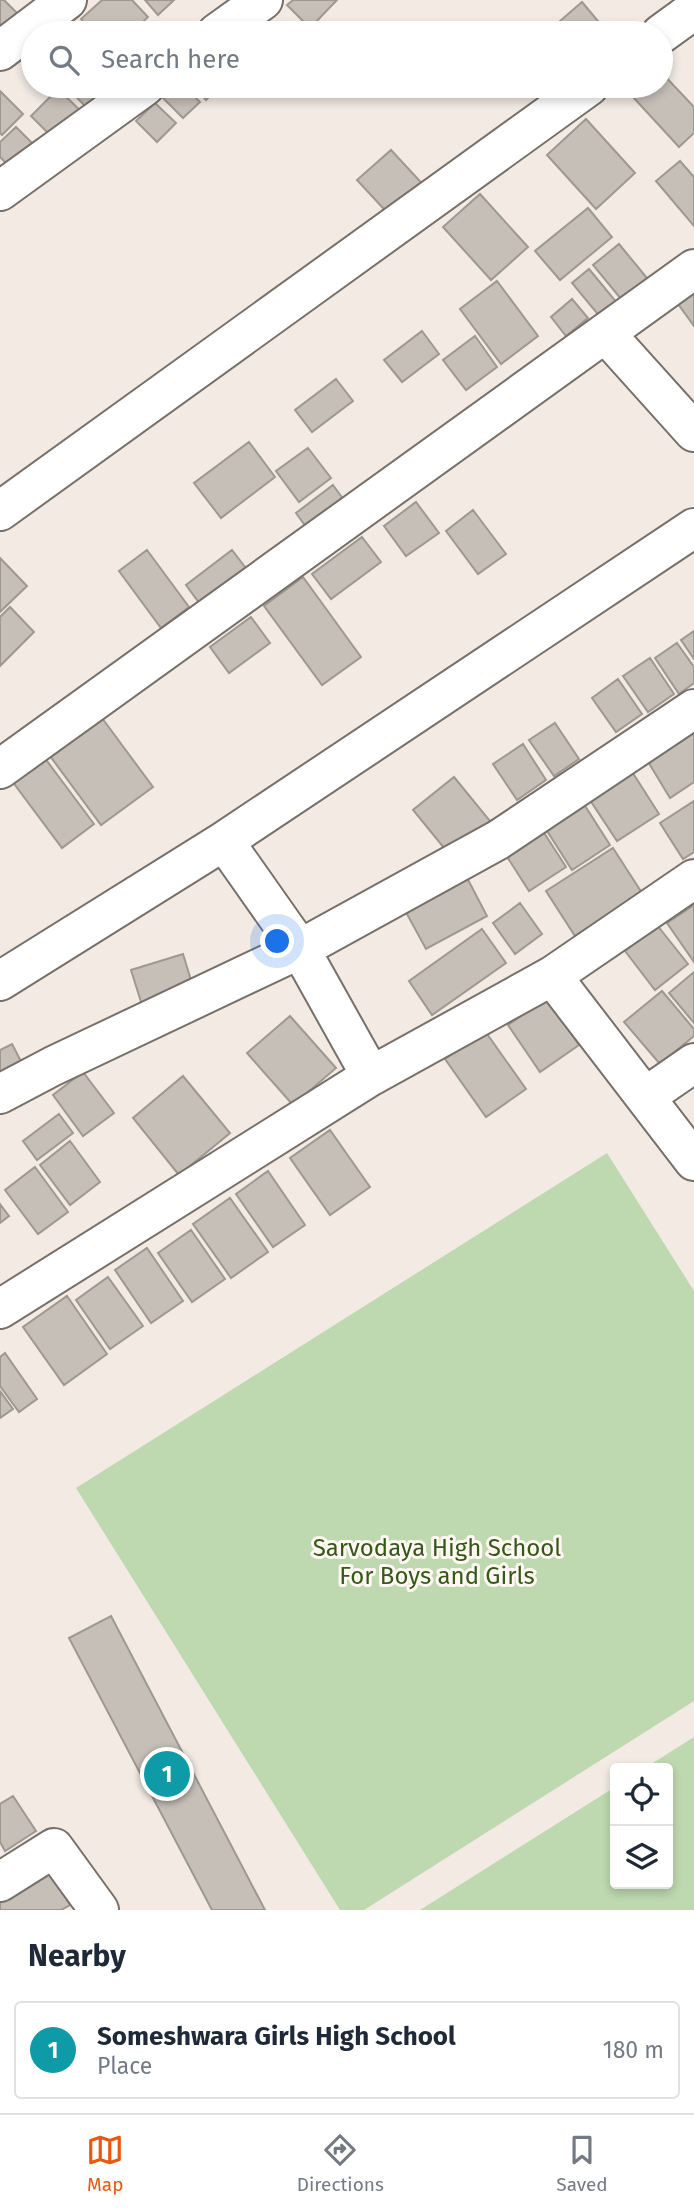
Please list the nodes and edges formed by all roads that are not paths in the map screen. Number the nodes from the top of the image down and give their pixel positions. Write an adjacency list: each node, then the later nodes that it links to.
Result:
1 (67, 0): 4 (street)
2 (263, 0): 5 (street)
3 (694, 10): 6 (street)
4 (39, 21)
5 (234, 21)
6 (673, 25)
7 (21, 35): 8 (street)
8 (0, 51)
9 (128, 98): 11 (street)
10 (572, 98): 15 (street)
11 (0, 191)
12 (694, 269): 13 (street)
13 (605, 333): 14 (street); 18 (street)
14 (694, 432)
15 (0, 511)
16 (694, 528): 19 (street)
17 (694, 709): 21 (street)
18 (4, 757)
19 (225, 841): 21 (street); 23 (street)
20 (694, 879): 22 (street)
21 (300, 949): 25 (street); 26 (street)
22 (552, 976): 25 (street); 27 (street)
23 (0, 981)
24 (694, 1063): 27 (street)
25 (371, 1076): 29 (street)
26 (0, 1094)
27 (645, 1097): 28 (street)
28 (694, 1161)
29 (0, 1309)
30 (0, 1882): 31 (street)
31 (99, 1910)

